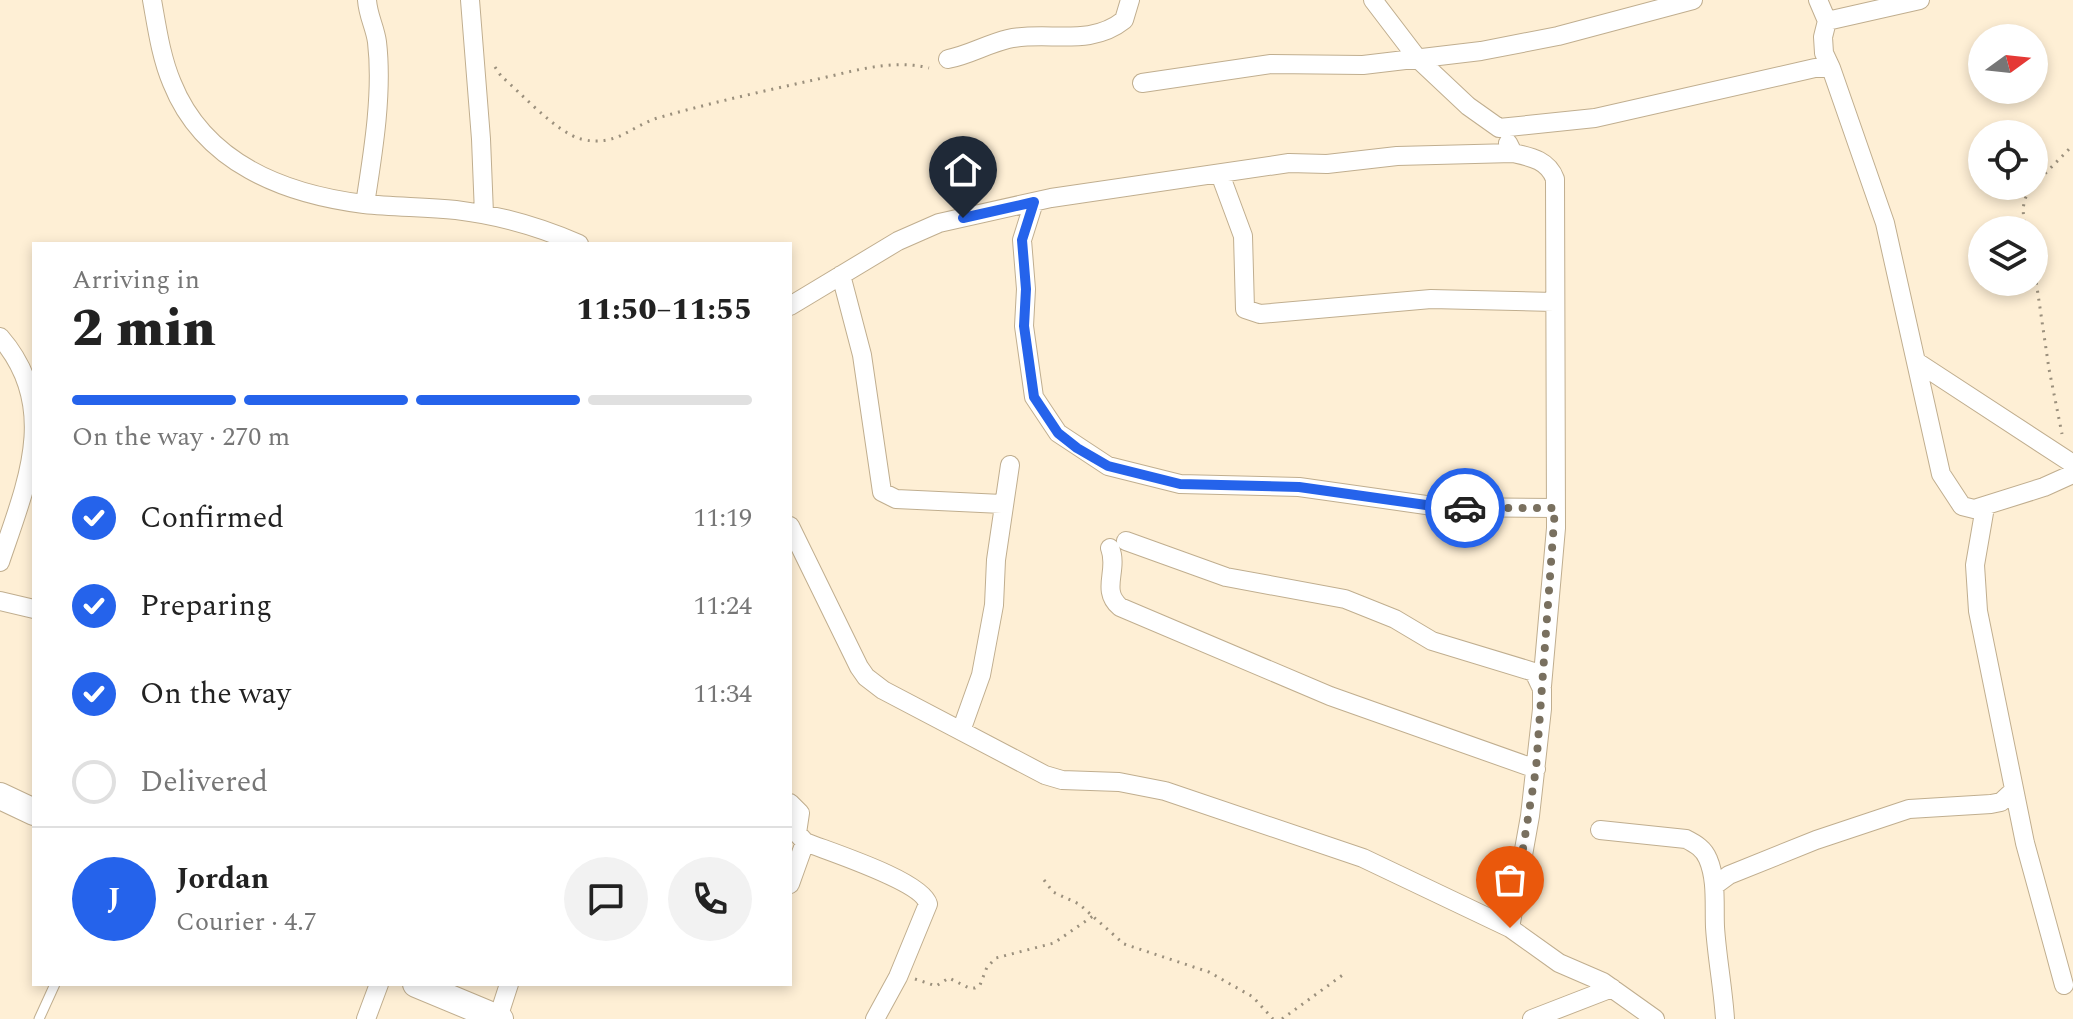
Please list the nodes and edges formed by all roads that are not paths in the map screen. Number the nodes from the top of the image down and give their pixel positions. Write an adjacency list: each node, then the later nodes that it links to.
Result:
1 (152, 0): 18 (street)
2 (367, 0): 18 (street)
3 (470, 0): 19 (street)
4 (1130, 0): 10 (street)
5 (1373, 0): 11 (street)
6 (1693, 0): 11 (street)
7 (1818, 0): 9 (street)
8 (1920, 0): 9 (street)
9 (1827, 21): 12 (street)
10 (948, 59)
11 (1418, 59): 13 (street); 14 (street)
12 (1831, 68): 14 (street); 25 (street)
13 (1142, 83)
14 (1499, 128): 15 (street)
15 (1513, 153): 16 (street); 22 (street)
16 (1220, 174): 17 (street); 22 (street)
17 (1034, 202): 21 (street); 31 (street)
18 (365, 204): 19 (street)
19 (484, 214): 20 (street)
20 (574, 242)
21 (841, 275): 23 (street); 28 (street)
22 (1554, 302): 31 (street)
23 (792, 305)
24 (0, 337): 30 (street)
25 (1917, 362): 27 (street); 29 (street)
26 (1010, 465): 28 (street)
27 (2071, 466): 29 (street)
28 (1002, 504): 37 (street)
29 (1985, 507): 39 (street)
30 (26, 508): 33 (street)
31 (1555, 508): 36 (street)
32 (792, 530): 37 (street)
33 (0, 562)
34 (0, 601): 35 (street)
35 (32, 609)
36 (1542, 689): 38 (street); 38 (street)
37 (961, 731): 47 (street)
38 (1536, 769): 47 (street)
39 (2014, 790): 46 (street); 48 (street)
40 (0, 796): 42 (street)
41 (792, 805): 44 (street)
42 (32, 811)
43 (1600, 830): 46 (street)
44 (805, 842): 45 (street); 57 (street)
45 (792, 878)
46 (1714, 886): 60 (street)
47 (1510, 928): 53 (street)
48 (2064, 985)
49 (54, 986): 55 (lane)
50 (378, 986): 56 (street)
51 (421, 986): 54 (street)
52 (508, 986): 54 (street)
53 (1612, 988): 58 (street); 59 (street)
54 (499, 1018)
55 (39, 1019)
56 (366, 1019)
57 (875, 1019)
58 (1532, 1019)
59 (1655, 1019)
60 (1725, 1019)

